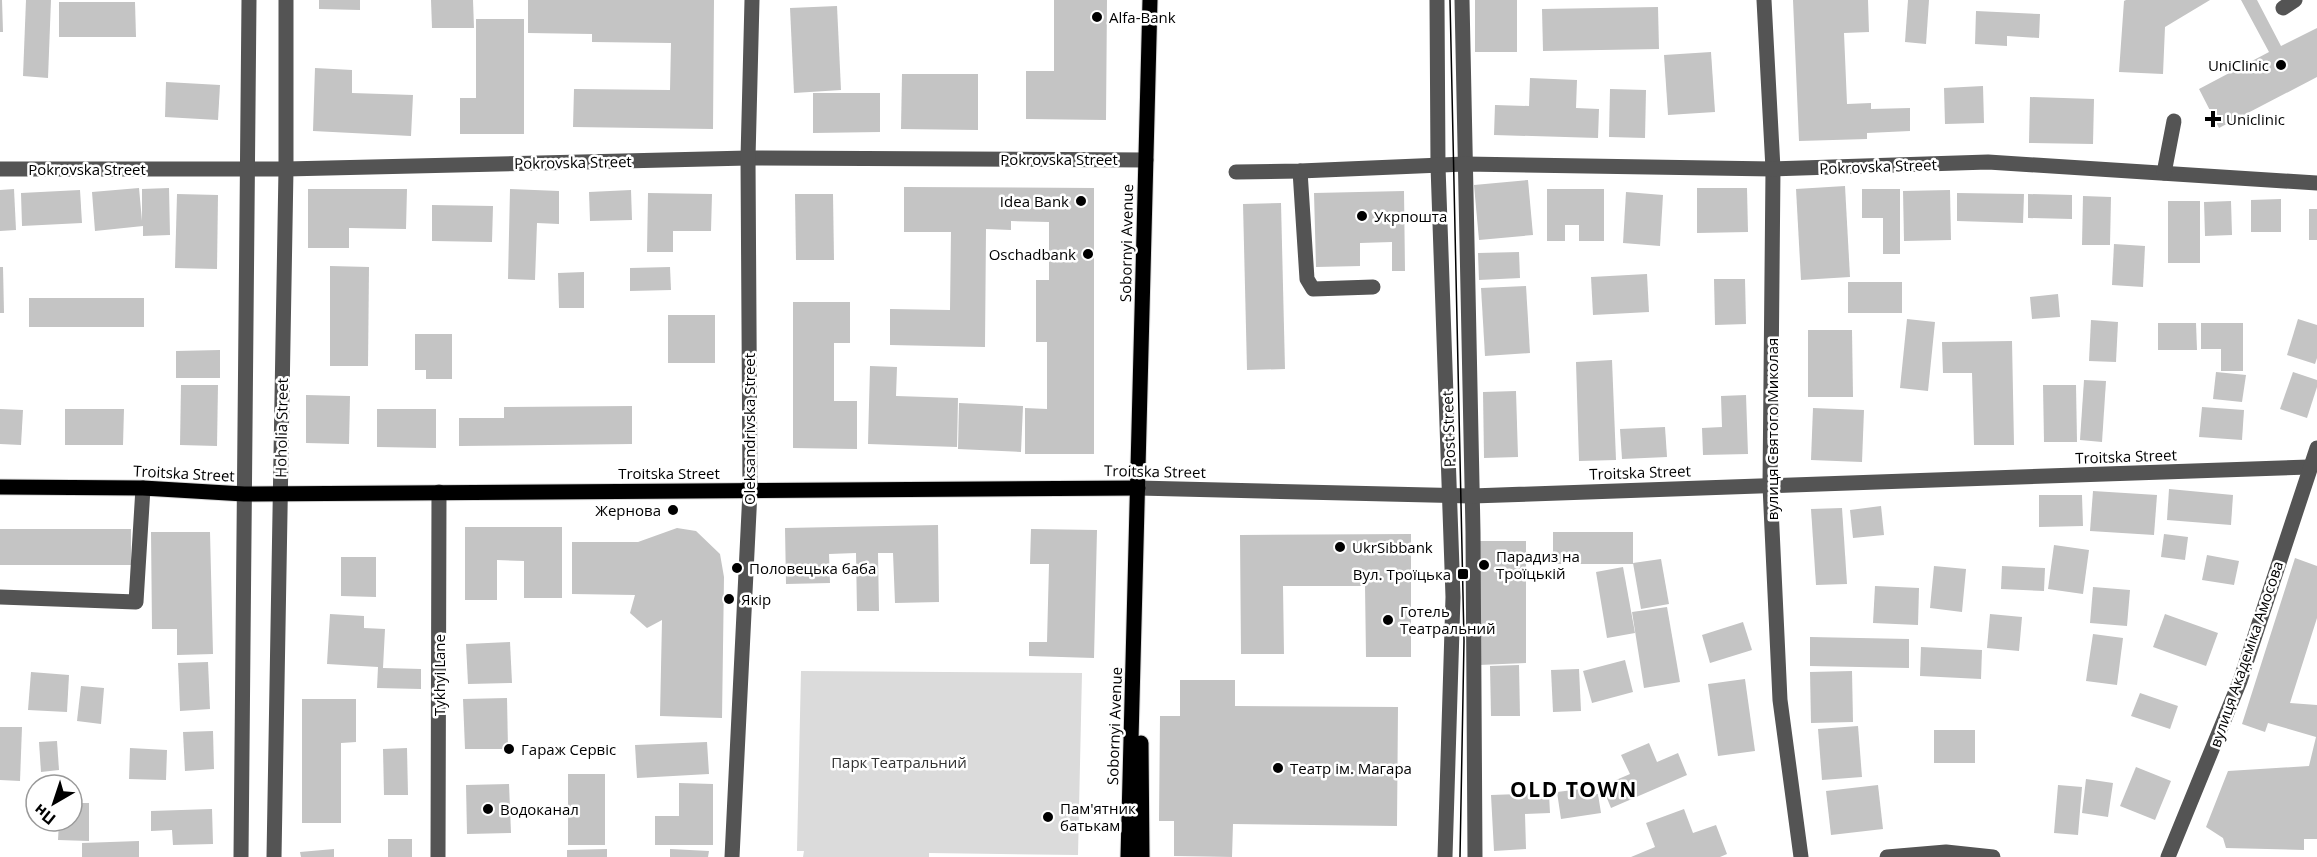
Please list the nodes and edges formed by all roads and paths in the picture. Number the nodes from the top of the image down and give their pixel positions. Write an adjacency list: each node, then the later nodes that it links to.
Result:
1 (249, 0): 14 (street)
2 (286, 0): 15 (street, Hoholia Street)
3 (752, 0): 9 (street, Oleksandrivska Street)
4 (1150, 0): 10 (main road, Sobornyi Avenue)
5 (1437, 0): 12 (street, Post Street)
6 (1462, 0): 11 (street, Post Street)
7 (1764, 0): 16 (street, вулиця Святого Миколая)
8 (2174, 121): 19 (street)
9 (748, 158): 10 (street, Pokrovska Street); 15 (street, Pokrovska Street); 28 (street, Oleksandrivska Street)
10 (1146, 160): 27 (main road, Sobornyi Avenue)
11 (1465, 164): 12 (street, Pokrovska Street); 16 (street, Pokrovska Street); 33 (street, Post Street)
12 (1438, 166): 18 (street, Pokrovska Street); 32 (street, Post Street)
13 (0, 169): 14 (street, Pokrovska Street)
14 (247, 169): 15 (street, Pokrovska Street); 31 (street)
15 (286, 169): 29 (street, Hoholia Street)
16 (1773, 169): 19 (street, Pokrovska Street); 24 (street, вулиця Святого Миколая)
17 (1236, 171): 18 (street, Pokrovska Street)
18 (1300, 171): 21 (street)
19 (2164, 173): 20 (street, Pokrovska Street)
20 (2317, 183)
21 (1373, 287)
22 (2317, 448): 23 (street, вулиця Академіка Амосова)
23 (2309, 467): 24 (street, Troitska Street); 46 (street, вулиця Академіка Амосова)
24 (1770, 486): 33 (street, Troitska Street); 43 (street, вулиця Святого Миколая)
25 (0, 487): 26 (main road, Troitska Street)
26 (143, 488): 31 (main road, Troitska Street); 34 (street)
27 (1138, 488): 28 (main road, Troitska Street); 32 (street, Troitska Street); 39 (main road, Sobornyi Avenue); 40 (main road, Sobornyi Avenue)
28 (750, 491): 30 (main road, Troitska Street); 38 (street, Oleksandrivska Street)
29 (279, 492): 30 (main road, Troitska Street); 31 (main road, Troitska Street); 36 (street, Hoholia Street)
30 (439, 492): 37 (street, Tykhyi Lane)
31 (244, 494): 35 (street)
32 (1450, 496): 33 (street, Troitska Street); 41 (street, Post Street)
33 (1472, 496): 42 (street, Post Street)
34 (0, 597)
35 (241, 857)
36 (274, 857)
37 (438, 857)
38 (732, 857)
39 (1128, 857)
40 (1142, 857)
41 (1445, 857)
42 (1475, 857)
43 (1801, 857)
44 (1887, 857): 45 (street)
45 (1993, 857)
46 (2168, 857)

